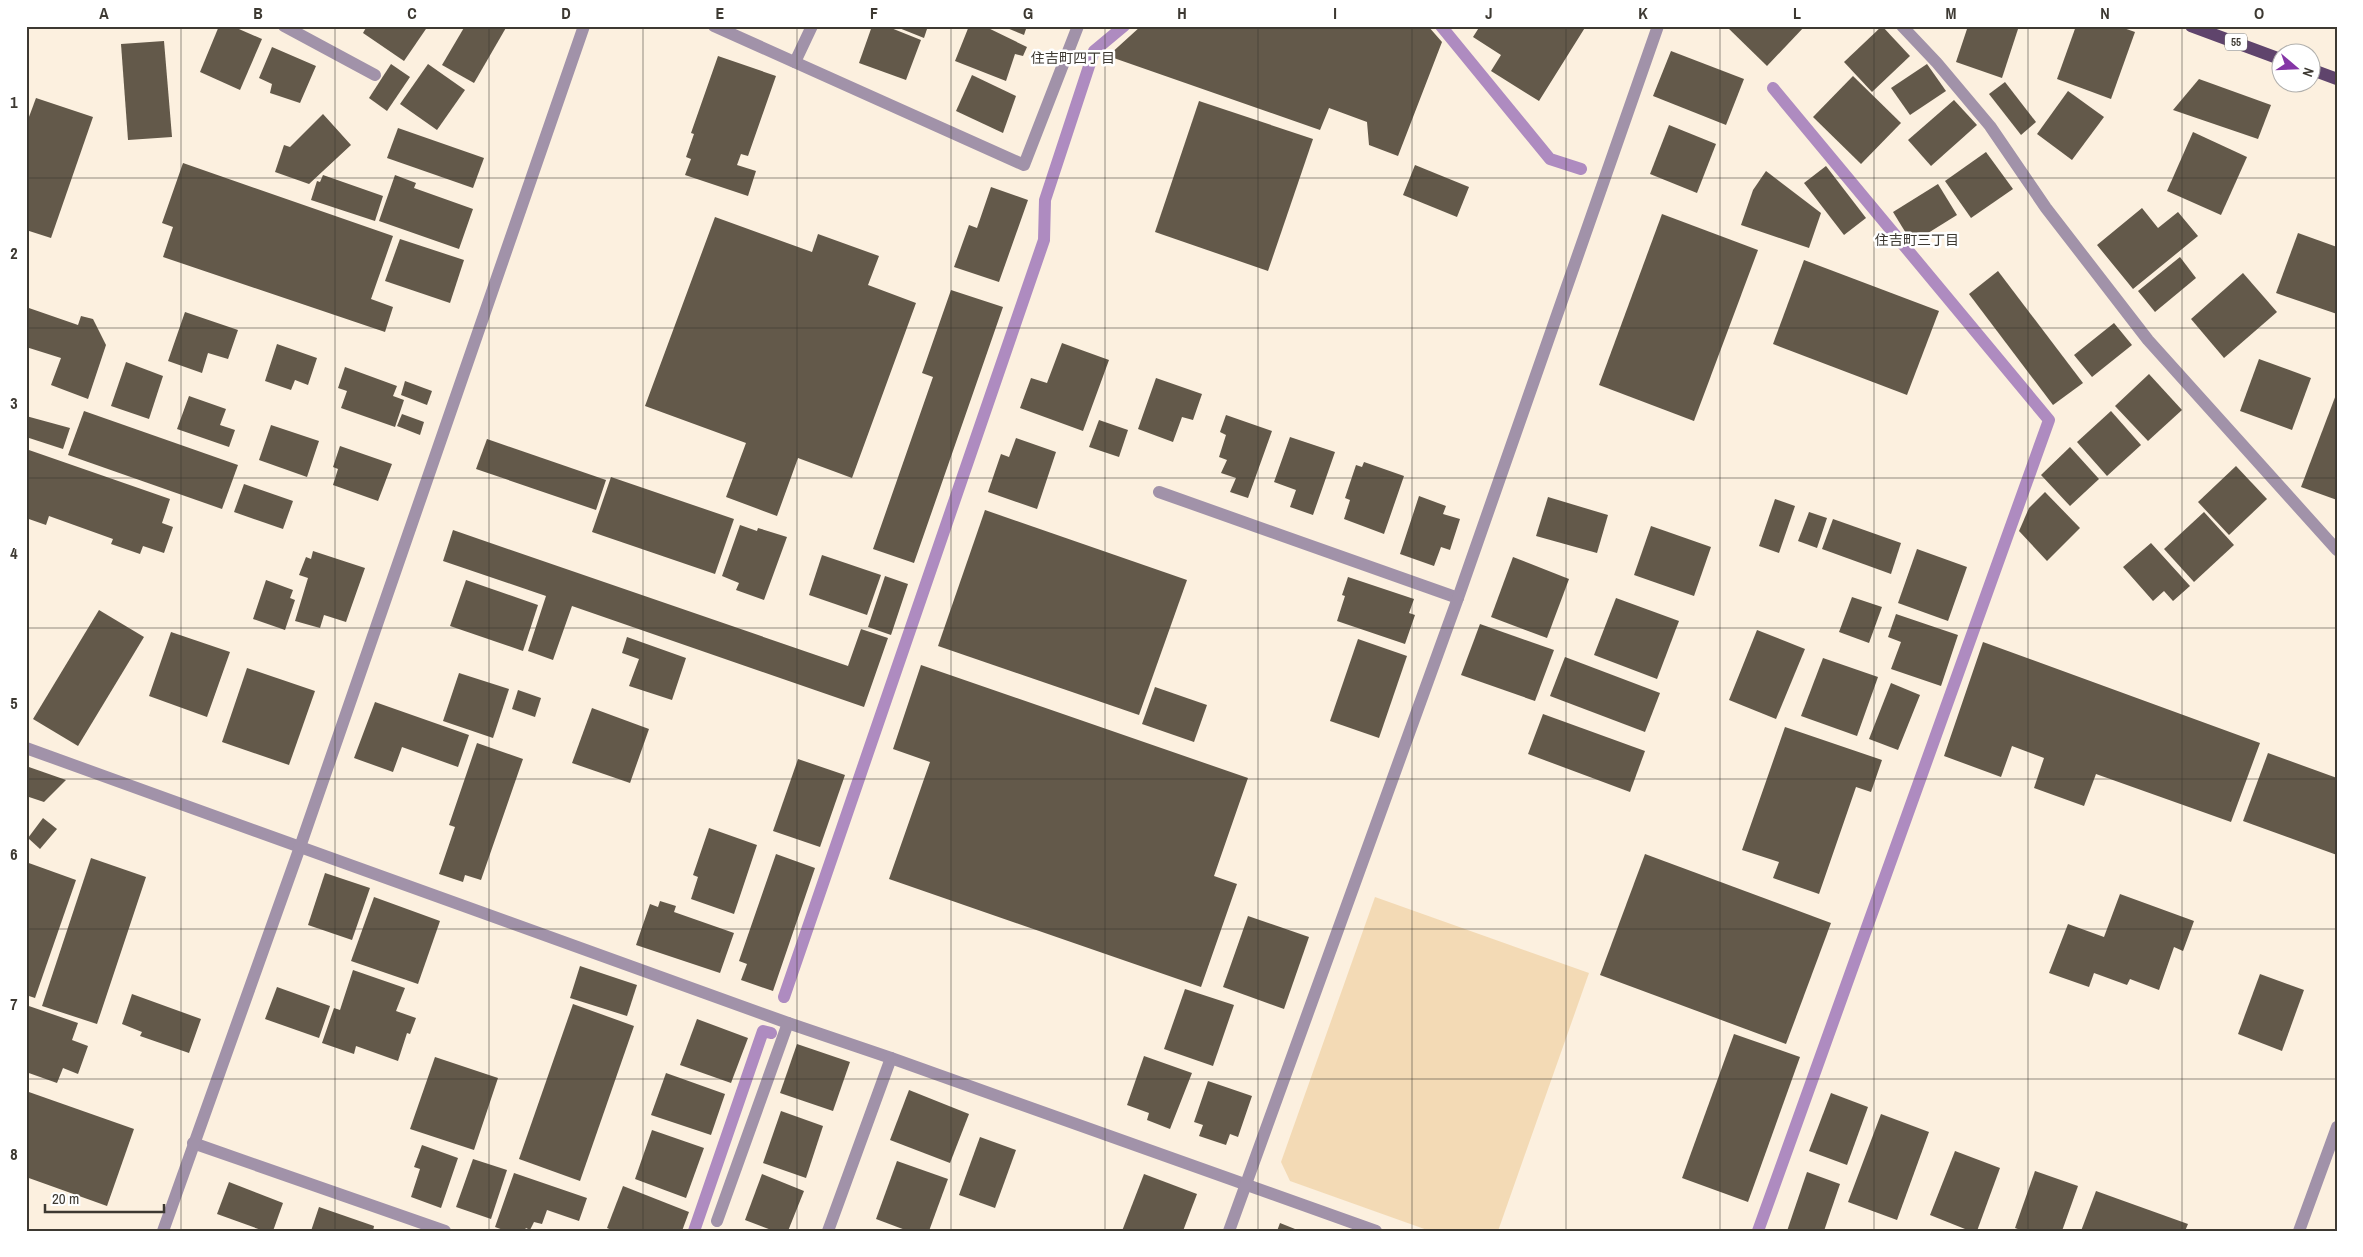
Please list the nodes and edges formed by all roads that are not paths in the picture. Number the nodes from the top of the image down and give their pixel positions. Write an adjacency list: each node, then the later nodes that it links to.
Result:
1 (284, 26): 12 (street)
2 (584, 26): 18 (street)
3 (714, 26): 10 (street)
4 (812, 26): 10 (street)
5 (1078, 26): 10 (street)
6 (1658, 26): 16 (street)
7 (1902, 26): 15 (street)
8 (2191, 26): 9 (main road, 55)
9 (2270, 55)
10 (794, 62)
11 (2320, 73): 13 (main road)
12 (375, 75)
13 (2337, 79)
14 (1159, 492): 16 (street)
15 (2337, 550)
16 (1458, 598): 23 (street)
17 (26, 748): 18 (street)
18 (300, 847): 19 (street); 22 (street)
19 (788, 1023): 20 (street); 24 (street)
20 (891, 1058): 23 (street); 27 (street)
21 (2337, 1127): 30 (street)
22 (193, 1143): 25 (street); 26 (street)
23 (1246, 1184): 28 (street); 29 (street)
24 (717, 1221)
25 (163, 1231)
26 (445, 1231)
27 (828, 1231)
28 (1229, 1231)
29 (1376, 1231)
30 (2299, 1231)

